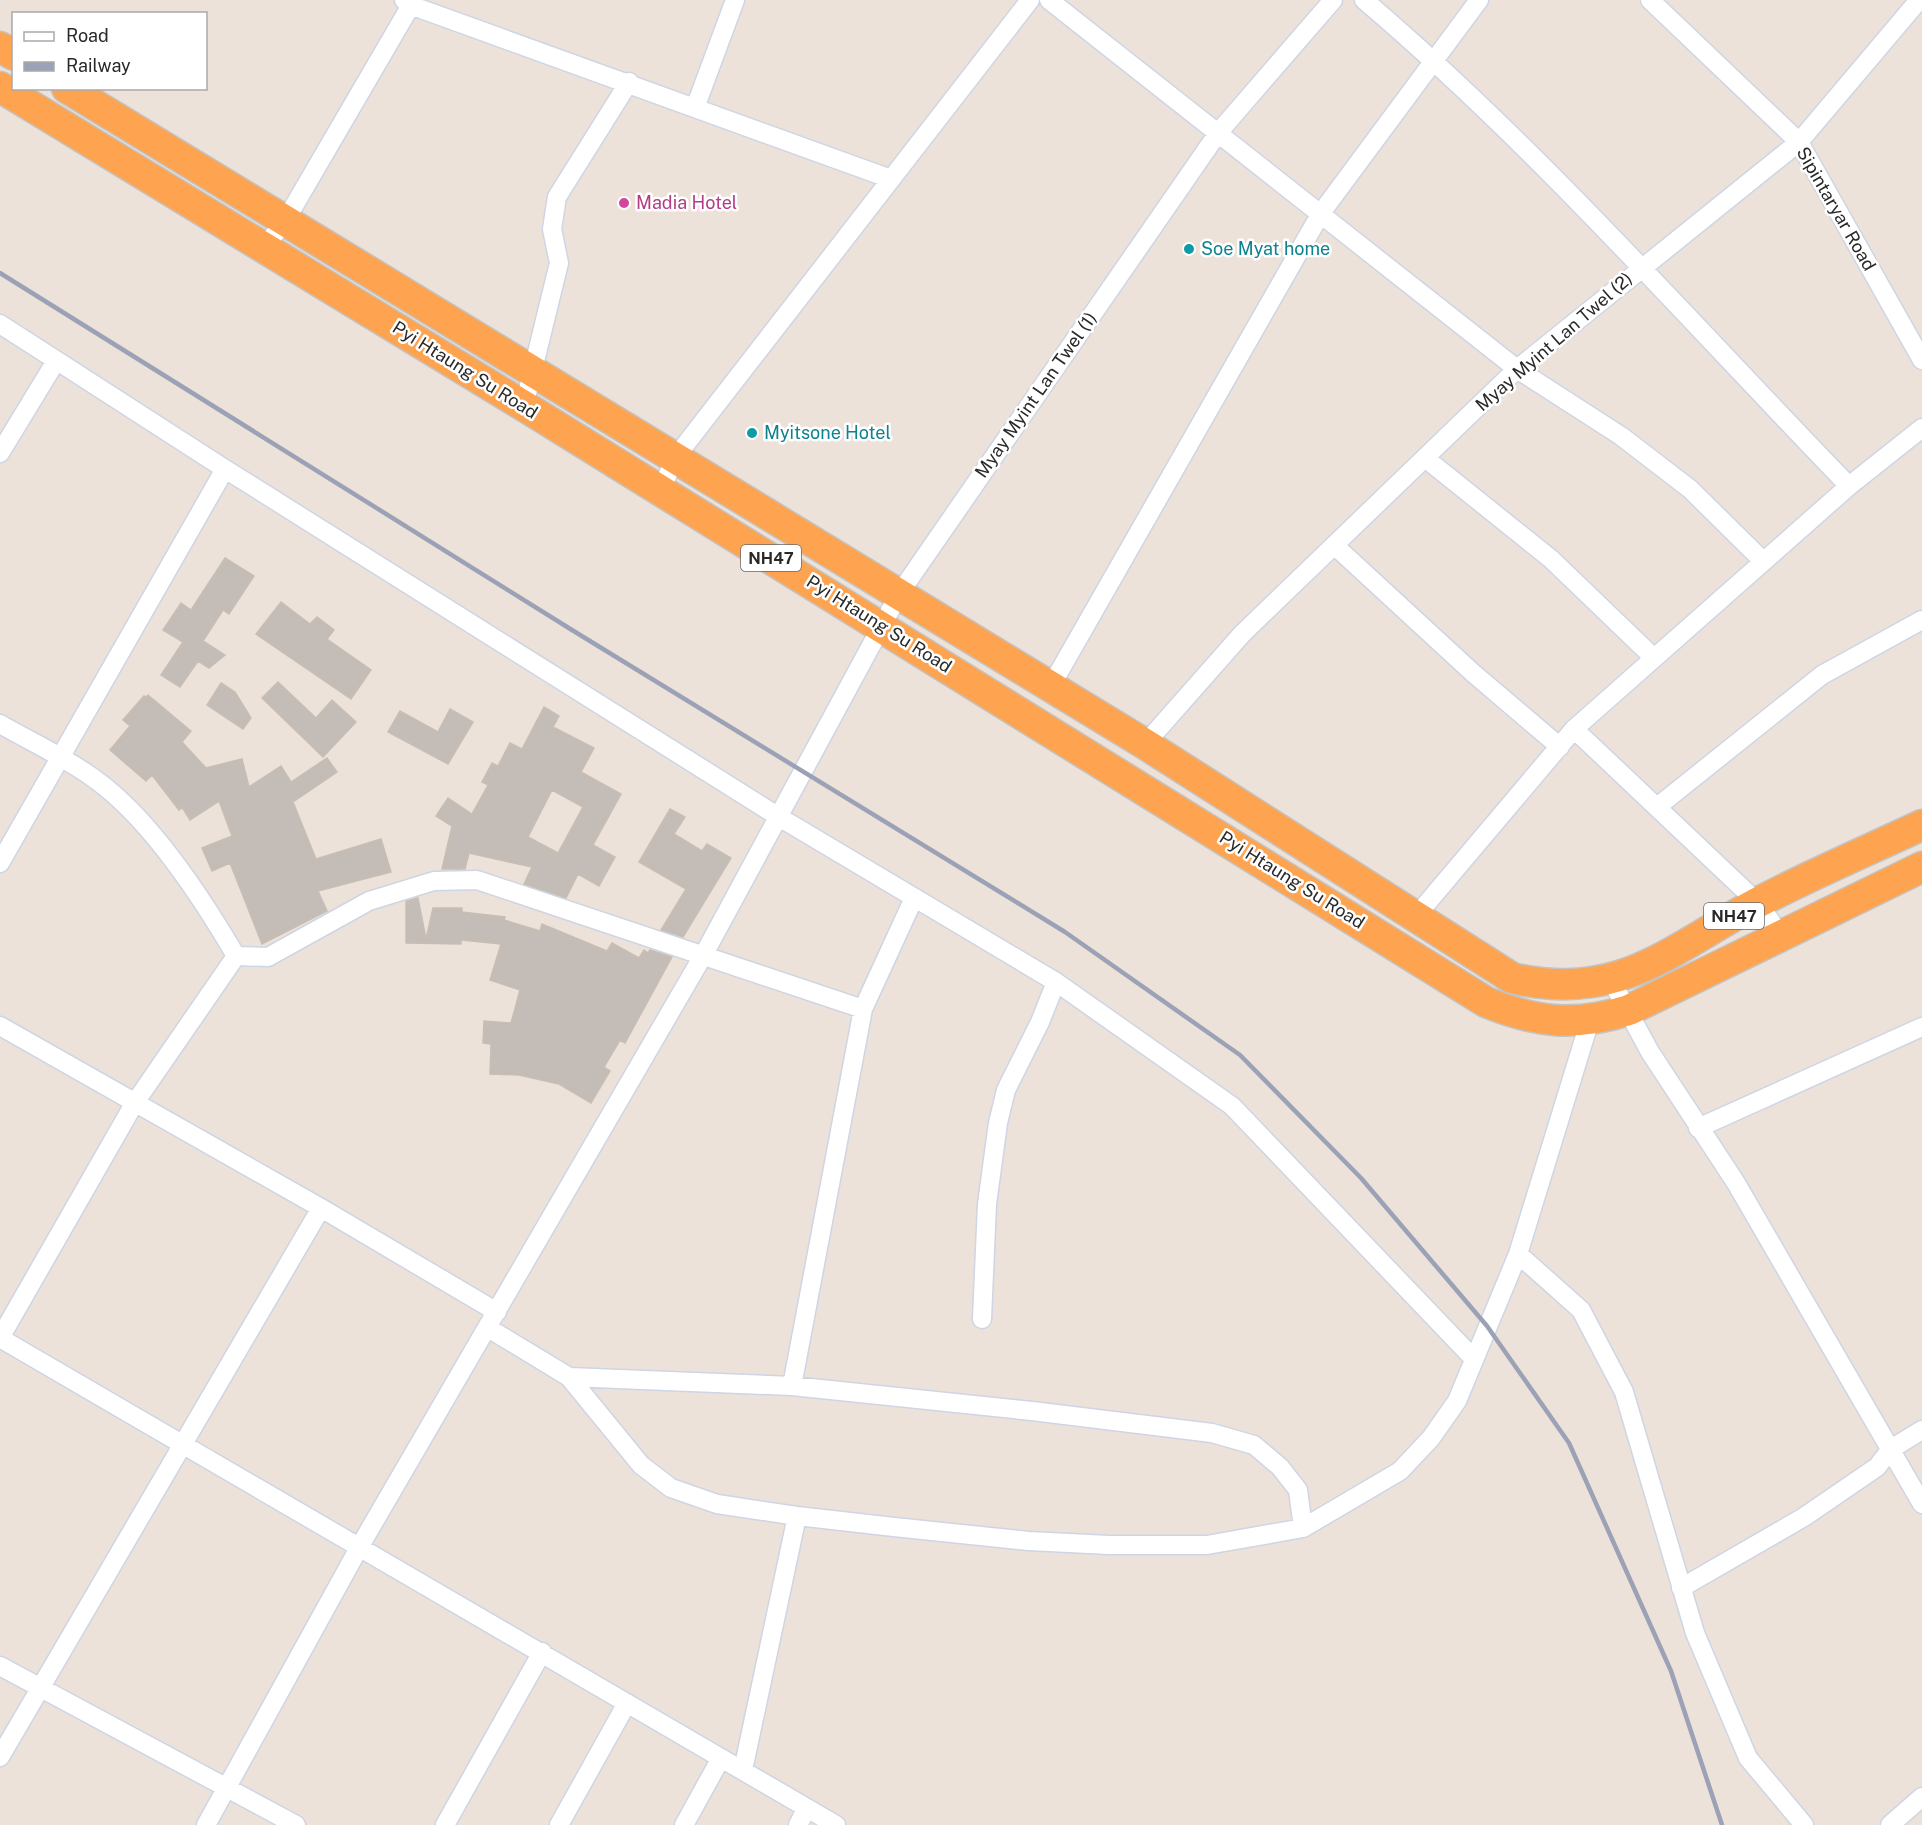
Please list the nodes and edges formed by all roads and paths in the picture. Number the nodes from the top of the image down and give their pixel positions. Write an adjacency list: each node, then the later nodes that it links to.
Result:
1 (735, 0): 14 (street)
2 (1030, 0): 19 (street)
3 (1049, 0): 16 (street)
4 (1333, 0): 16 (street, Myay Myint Lan Twel (1))
5 (1364, 0): 10 (street)
6 (1479, 0): 10 (street)
7 (1650, 0): 17 (street, Sipintaryar Road)
8 (1919, 0): 17 (street, Myay Myint Lan Twel (2))
9 (410, 2): 11 (street); 21 (street)
10 (1434, 60): 20 (street); 23 (street)
11 (629, 82): 14 (street); 30 (street)
12 (0, 87): 18 (highway, Pyi Htaung Su Road / NH47)
13 (70, 90): 15 (highway, Pyi Htaung Su Road / NH47)
14 (695, 108): 19 (street)
15 (119, 121): 18 (highway); 21 (highway, Pyi Htaung Su Road / NH47)
16 (1218, 133): 20 (street); 41 (street, Myay Myint Lan Twel (1))
17 (1799, 142): 23 (street, Myay Myint Lan Twel (2)); 27 (street, Sipintaryar Road)
18 (101, 149): 22 (highway, Pyi Htaung Su Road / NH47)
19 (891, 179): 34 (street)
20 (1321, 213): 29 (street); 45 (street)
21 (284, 223): 22 (street); 24 (highway, Pyi Htaung Su Road / NH47)
22 (262, 249): 26 (highway, Pyi Htaung Su Road / NH47)
23 (1641, 268): 29 (street, Myay Myint Lan Twel (2)); 37 (street)
24 (408, 296): 26 (highway); 30 (highway, Pyi Htaung Su Road / NH47)
25 (0, 324): 28 (street)
26 (392, 325): 31 (highway, Pyi Htaung Su Road / NH47)
27 (1922, 360)
28 (57, 361): 33 (street); 36 (street)
29 (1517, 369): 35 (street, Myay Myint Lan Twel (2)); 40 (street)
30 (532, 370): 31 (street); 34 (highway, Pyi Htaung Su Road / NH47)
31 (524, 406): 38 (highway, Pyi Htaung Su Road / NH47)
32 (1922, 428): 37 (street)
33 (0, 453)
34 (675, 458): 38 (street); 41 (highway, Pyi Htaung Su Road / NH47)
35 (1425, 458): 39 (street, Myay Myint Lan Twel (2)); 44 (street)
36 (225, 469): 50 (street); 54 (street)
37 (1849, 486): 40 (street)
38 (661, 490): 43 (highway, Pyi Htaung Su Road / NH47)
39 (1334, 545): 48 (street, Myay Myint Lan Twel (2)); 49 (street)
40 (1763, 561): 44 (street)
41 (899, 594): 43 (street, Myay Myint Lan Twel (1)); 45 (highway, Pyi Htaung Su Road / NH47)
42 (1922, 620): 52 (street)
43 (882, 626): 53 (highway, Pyi Htaung Su Road / NH47); 54 (street, Myay Myint Lan Twel (1))
44 (1654, 658): 47 (street)
45 (1051, 686): 48 (highway, Pyi Htaung Su Road / NH47)
46 (0, 724): 50 (street)
47 (1574, 729): 49 (street); 52 (street)
48 (1145, 744): 51 (highway, Pyi Htaung Su Road / NH47)
49 (1560, 747): 62 (street)
50 (60, 759): 56 (street); 65 (street)
51 (1202, 780): 53 (highway); 58 (highway, Pyi Htaung Su Road / NH47)
52 (1657, 807): 60 (street)
53 (1178, 809): 61 (highway, Pyi Htaung Su Road / NH47)
54 (778, 817): 59 (street); 64 (street, Myay Myint Lan Twel (1))
55 (1922, 825): 60 (highway, NH47)
56 (0, 863)
57 (1922, 867): 63 (highway, NH47)
58 (1365, 883): 61 (highway); 62 (highway, Pyi Htaung Su Road / NH47)
59 (914, 898): 67 (street); 68 (street)
60 (1758, 903): 63 (street); 66 (highway, NH47)
61 (1342, 910): 70 (highway, Pyi Htaung Su Road / NH47)
62 (1417, 915): 66 (highway, Pyi Htaung Su Road / NH47)
63 (1781, 936): 69 (highway, NH47)
64 (704, 954): 65 (street); 68 (street); 78 (street, Myay Myint Lan Twel (1))
65 (236, 956): 73 (street)
66 (1611, 980): 69 (street)
67 (1056, 982): 77 (street); 80 (street)
68 (863, 1009): 82 (street)
69 (1629, 1010): 70 (highway, NH47); 74 (street)
70 (1590, 1020): 76 (street)
71 (0, 1026): 73 (street)
72 (1922, 1027): 74 (street)
73 (134, 1104): 75 (street); 79 (street)
74 (1698, 1128): 85 (street)
75 (321, 1208): 78 (street); 84 (street)
76 (1518, 1254): 80 (street); 90 (street)
77 (982, 1319)
78 (493, 1320): 81 (street); 89 (street, Myay Myint Lan Twel (1))
79 (0, 1338): 84 (street)
80 (1474, 1359): 88 (street)
81 (569, 1377): 82 (street); 87 (street)
82 (792, 1386): 88 (street)
83 (1922, 1430): 85 (street)
84 (181, 1446): 89 (street); 93 (street)
85 (1891, 1449): 86 (street); 90 (street)
86 (1922, 1504)
87 (797, 1516): 88 (street); 97 (street)
88 (1303, 1528)
89 (360, 1546): 91 (street); 98 (street, Myay Myint Lan Twel (1))
90 (1681, 1588): 108 (street)
91 (542, 1652): 94 (street); 103 (street)
92 (0, 1666): 93 (street)
93 (40, 1687): 95 (street); 98 (street)
94 (627, 1702): 96 (street); 104 (street)
95 (0, 1757)
96 (721, 1758): 97 (street); 105 (street)
97 (743, 1770): 100 (street)
98 (228, 1786): 101 (street, Myay Myint Lan Twel (1)); 102 (street)
99 (1922, 1797): 109 (street)
100 (807, 1808): 106 (street); 107 (street)
101 (206, 1825)
102 (296, 1825)
103 (445, 1825)
104 (559, 1825)
105 (684, 1825)
106 (798, 1825)
107 (836, 1825)
108 (1804, 1825)
109 (1890, 1825)

